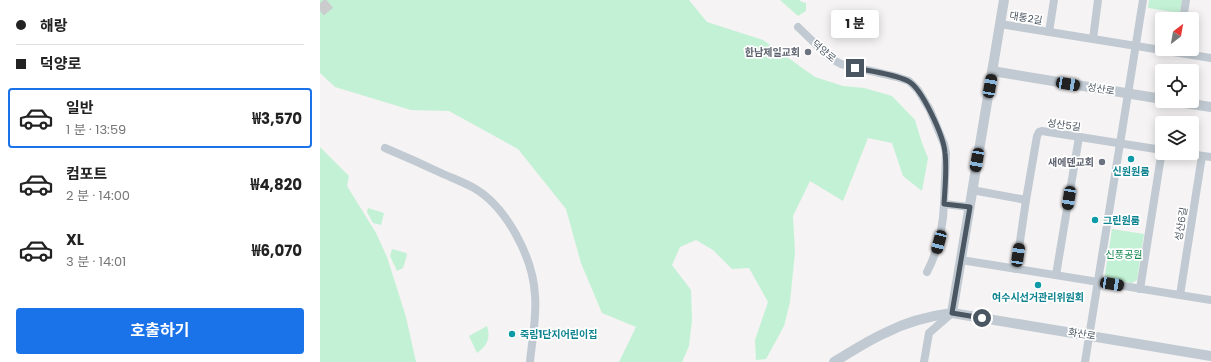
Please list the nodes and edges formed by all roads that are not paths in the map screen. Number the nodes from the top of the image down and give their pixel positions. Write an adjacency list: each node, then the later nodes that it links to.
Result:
1 (1004, 0): 7 (street)
2 (1054, 0): 9 (street, 대통2길)
3 (1098, 0): 10 (street)
4 (1143, 0): 11 (street)
5 (1186, 0): 6 (street)
6 (1184, 12)
7 (1000, 24): 9 (street, 대통2길); 15 (street)
8 (798, 27): 30 (street, 덕양로)
9 (1049, 32): 10 (street, 대통2길)
10 (1093, 39): 11 (street, 대통2길)
11 (1136, 46): 12 (street, 대통2길); 16 (street)
12 (1155, 48)
13 (1199, 55): 14 (street, 대통2길)
14 (1211, 58)
15 (992, 71): 16 (street, 성산로); 28 (street)
16 (1128, 94): 17 (street, 성산로); 21 (street)
17 (1155, 98)
18 (1199, 105): 19 (street)
19 (1211, 107)
20 (1079, 137): 21 (street, 성산5길); 29 (street, 성산5길); 35 (street)
21 (1121, 144): 23 (street, 성산5길); 36 (street)
22 (385, 148): 43 (street)
23 (1155, 149)
24 (1199, 156): 25 (street)
25 (1202, 156): 26 (street); 38 (street, 성산6길)
26 (1211, 158)
27 (1160, 160): 37 (street)
28 (972, 190): 29 (street); 31 (street)
29 (1026, 200): 33 (street)
30 (944, 204): 31 (street); 34 (street, 덕양로)
31 (970, 207): 32 (street)
32 (961, 260): 33 (street); 40 (street)
33 (1016, 269): 35 (street)
34 (927, 272)
35 (1056, 275): 36 (street)
36 (1098, 282): 37 (street); 41 (street)
37 (1140, 289): 38 (street)
38 (1180, 295): 39 (street)
39 (1211, 300)
40 (952, 313): 41 (street, 화산로); 44 (street); 45 (street)
41 (1089, 336): 42 (street, 화산로); 46 (street)
42 (1211, 356)
43 (530, 362)
44 (834, 362)
45 (924, 362)
46 (1085, 362)

